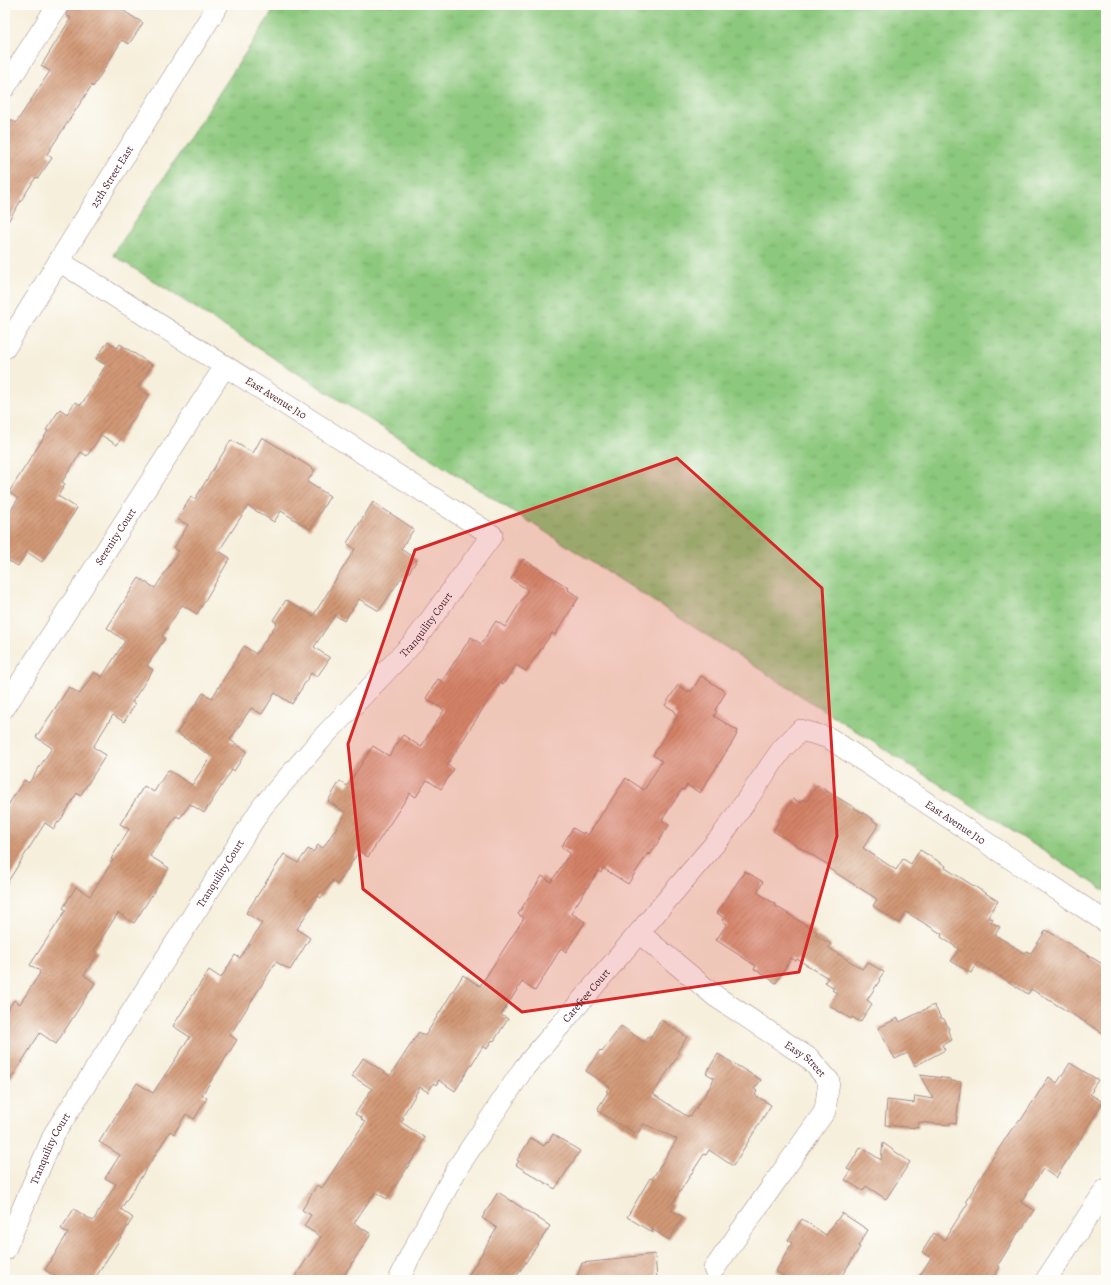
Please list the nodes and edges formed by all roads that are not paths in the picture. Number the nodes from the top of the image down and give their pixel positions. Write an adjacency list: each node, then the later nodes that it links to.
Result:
1 (58, 5): 3 (street)
2 (218, 5): 4 (street, 25th Street East)
3 (5, 87)
4 (59, 261): 5 (street, 25th Street East); 6 (street, East Avenue J10)
5 (5, 348)
6 (225, 366): 7 (street, East Avenue J10); 8 (street, Serenity Court)
7 (492, 535): 13 (street, Tranquility Court)
8 (5, 708)
9 (802, 730): 10 (street, East Avenue J10); 11 (street, Carefree Court)
10 (1106, 922)
11 (639, 933): 14 (street, Easy Street); 15 (street, Carefree Court)
12 (1106, 1189): 16 (street)
13 (8, 1238)
14 (714, 1269)
15 (399, 1280)
16 (1046, 1280)

